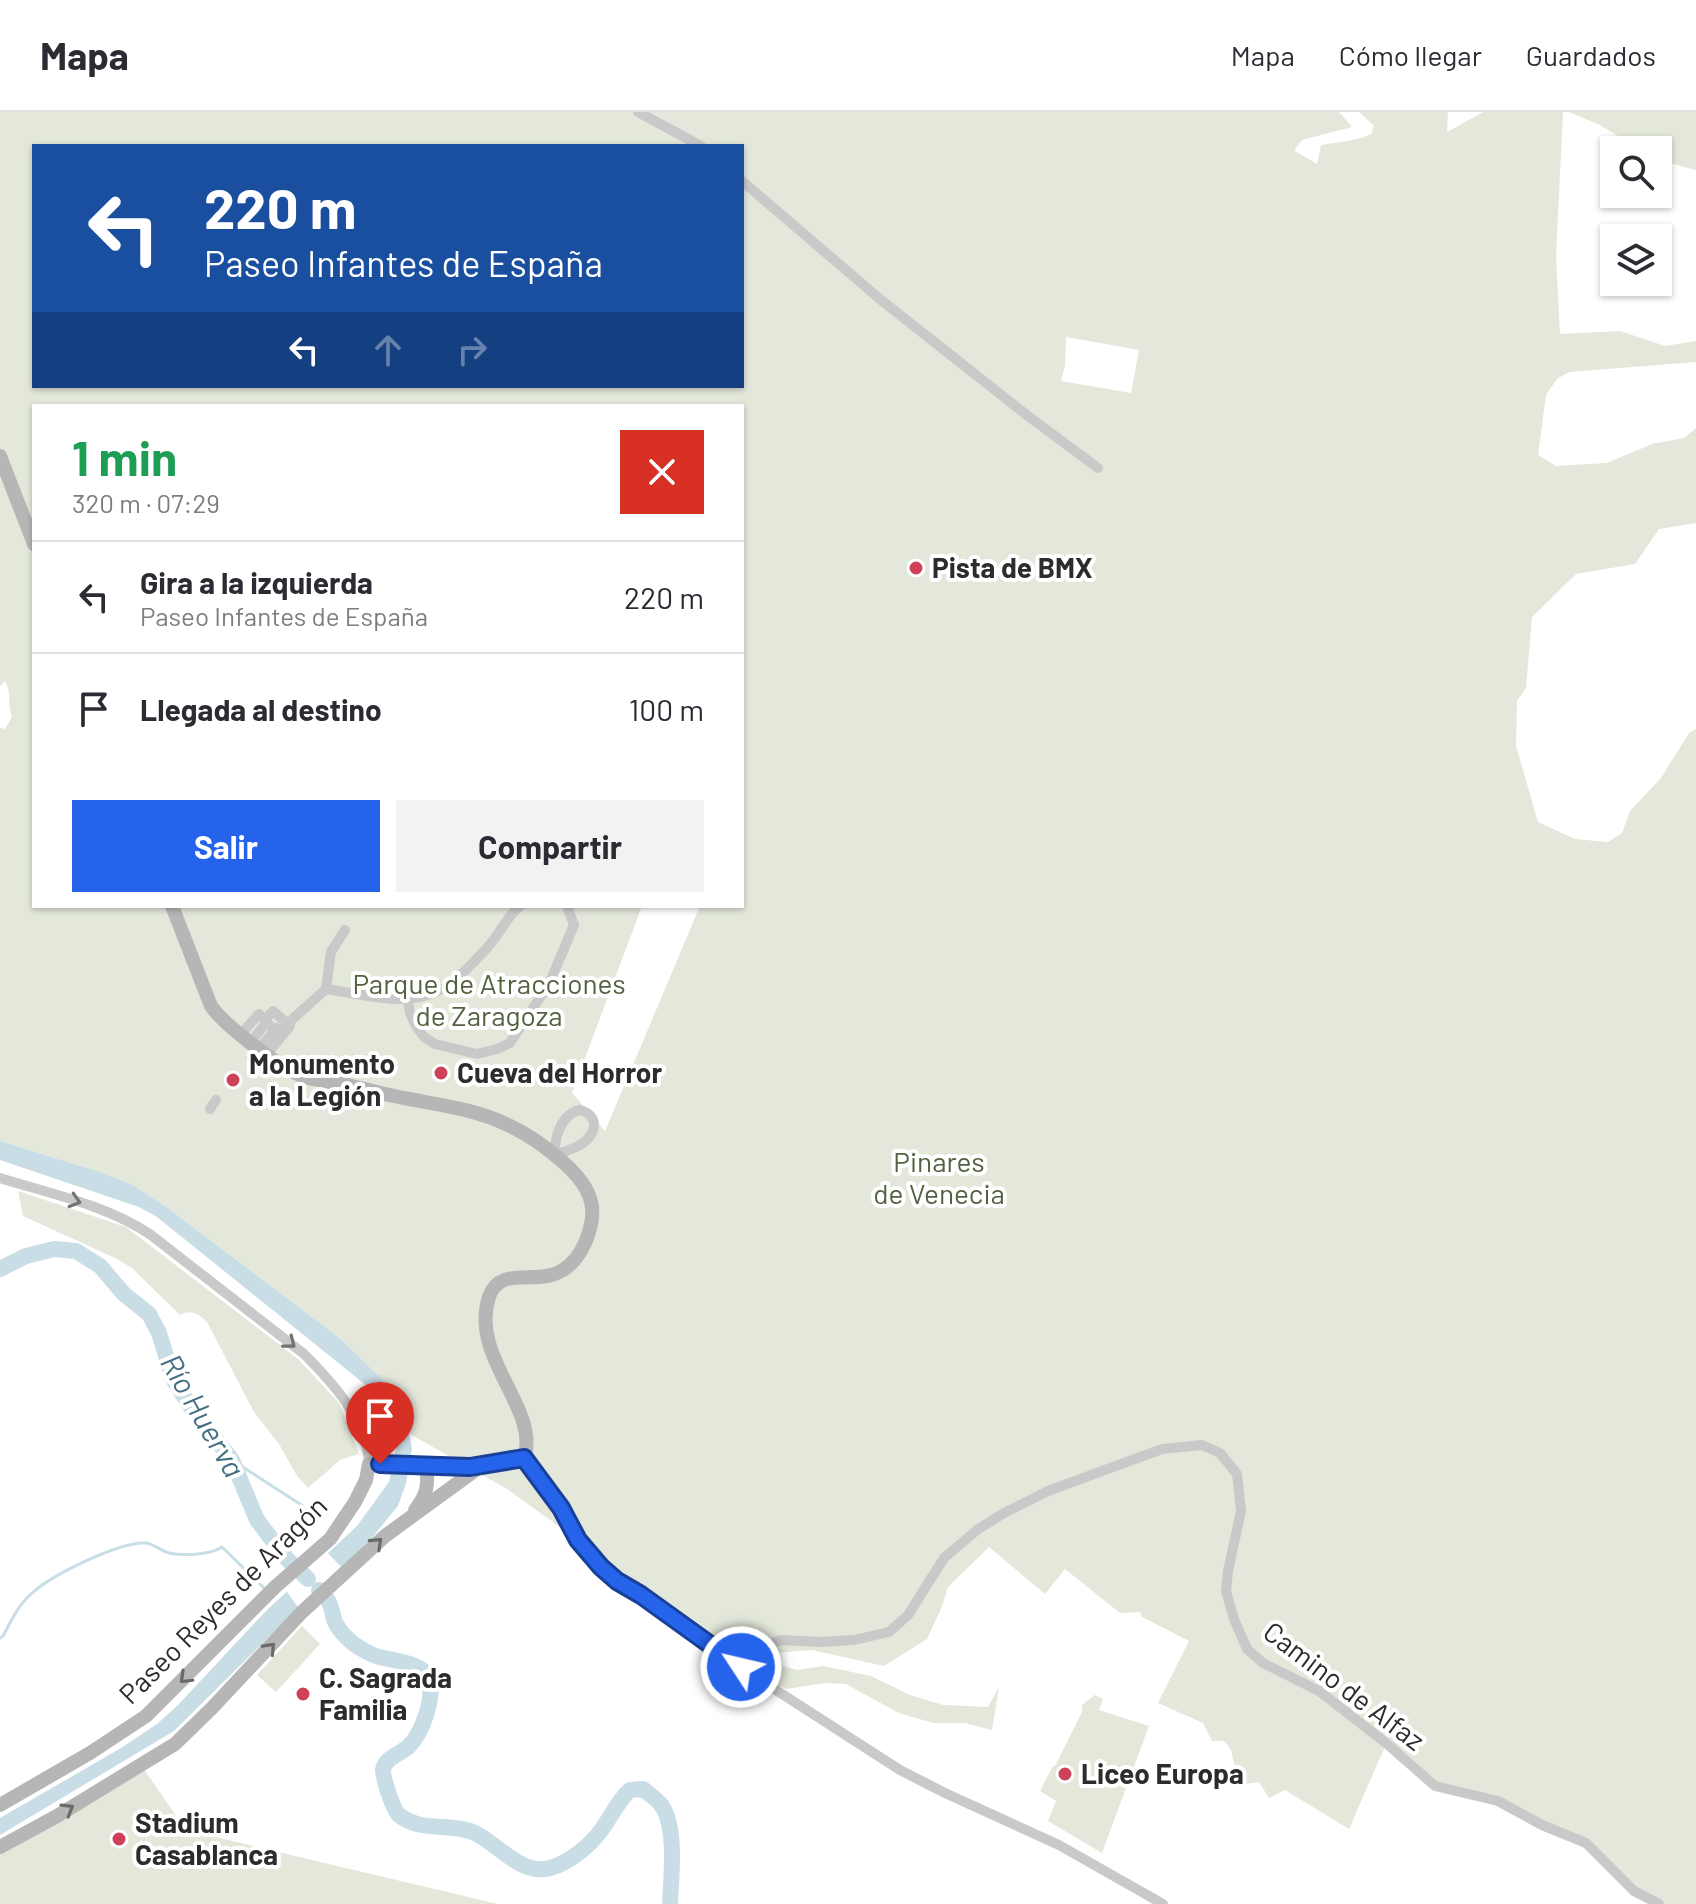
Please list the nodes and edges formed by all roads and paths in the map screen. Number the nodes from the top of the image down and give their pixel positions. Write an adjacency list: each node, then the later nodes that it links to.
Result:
1 (638, 112): 2 (street)
2 (697, 144)
3 (744, 183): 5 (street)
4 (0, 456): 6 (street)
5 (1098, 468)
6 (32, 539)
7 (173, 908): 14 (street)
8 (517, 908): 12 (street)
9 (571, 908): 12 (street)
10 (345, 930): 11 (street)
11 (326, 989): 12 (street); 13 (street)
12 (408, 1001)
13 (276, 1022): 14 (street); 14 (street)
14 (254, 1047): 16 (street)
15 (556, 1137): 16 (street); 17 (street); 17 (street)
16 (538, 1143): 17 (street)
17 (555, 1155): 19 (street)
18 (0, 1178): 20 (street, one-way to 20)
19 (524, 1458): 22 (street); 24 (street)
20 (369, 1464): 21 (street); 25 (street, Paseo Reyes de Aragón, one-way to 25)
21 (421, 1466): 22 (street); 23 (street)
22 (481, 1466): 23 (street)
23 (410, 1516): 26 (street, one-way to 23)
24 (727, 1657): 27 (street); 28 (street, Camino de Alfaz)
25 (0, 1805)
26 (0, 1847)
27 (1163, 1904)
28 (1659, 1904)

